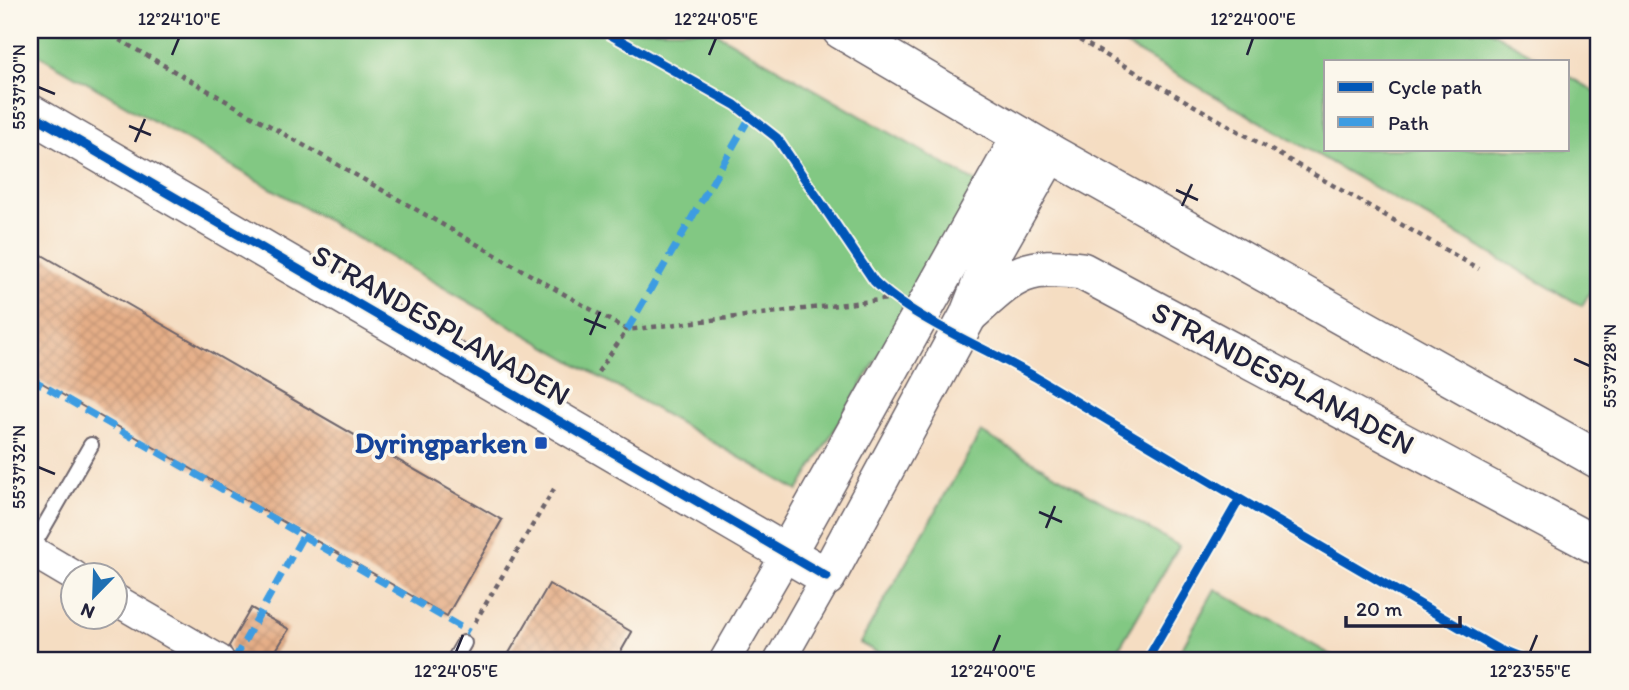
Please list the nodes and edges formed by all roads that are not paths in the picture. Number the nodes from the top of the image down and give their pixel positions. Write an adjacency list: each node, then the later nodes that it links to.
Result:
1 (841, 30): 3 (street)
2 (30, 113): 9 (street, STRANDESPLANADEN)
3 (1035, 144): 4 (street, STRANDESPLANADEN); 6 (street); 9 (street)
4 (968, 316): 7 (street, STRANDESPLANADEN); 11 (street, STRANDESPLANADEN)
5 (91, 445): 8 (lane)
6 (1599, 460)
7 (1599, 547)
8 (30, 551): 10 (street)
9 (786, 555): 11 (street, STRANDESPLANADEN); 16 (street)
10 (60, 568)
11 (827, 577): 17 (street)
12 (130, 608): 14 (street)
13 (467, 637): 15 (lane)
14 (219, 660)
15 (454, 660)
16 (725, 660)
17 (780, 660)

